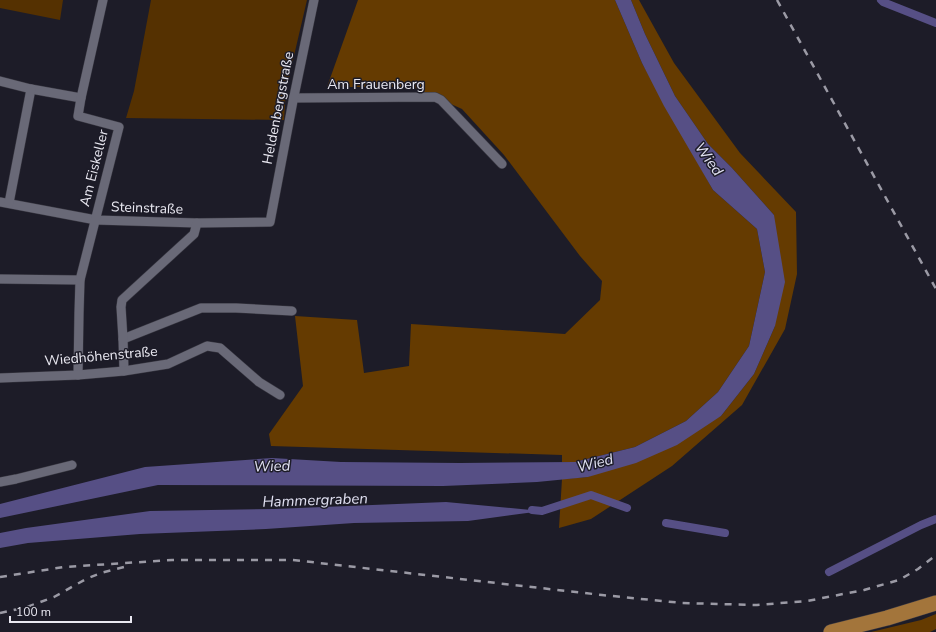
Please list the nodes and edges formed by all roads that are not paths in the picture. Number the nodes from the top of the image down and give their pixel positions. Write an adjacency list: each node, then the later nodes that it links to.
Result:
1 (103, 0): 5 (street, Am Eiskeller)
2 (314, 0): 6 (street, Heldenbergstraße)
3 (0, 81): 4 (street)
4 (31, 88): 5 (street); 8 (street)
5 (81, 98): 9 (street, Am Eiskeller)
6 (294, 98): 7 (street, Am Frauenberg); 10 (street, Heldenbergstraße)
7 (502, 164)
8 (5, 202): 9 (street, Steinstraße)
9 (96, 220): 11 (street, Steinstraße); 13 (street, Am Eiskeller)
10 (270, 222): 11 (street, Steinstraße)
11 (197, 224): 15 (street)
12 (0, 279): 13 (street)
13 (80, 280): 17 (street, Am Eiskeller)
14 (292, 311): 15 (street)
15 (123, 339): 16 (street)
16 (124, 371): 17 (street, Wiedhöhenstraße); 19 (street, Wiedhöhenstraße)
17 (78, 375): 18 (street, Wiedhöhenstraße)
18 (0, 378)
19 (280, 395)
20 (72, 466): 21 (street)
21 (0, 482)
22 (936, 603): 23 (main road)
23 (831, 632)

